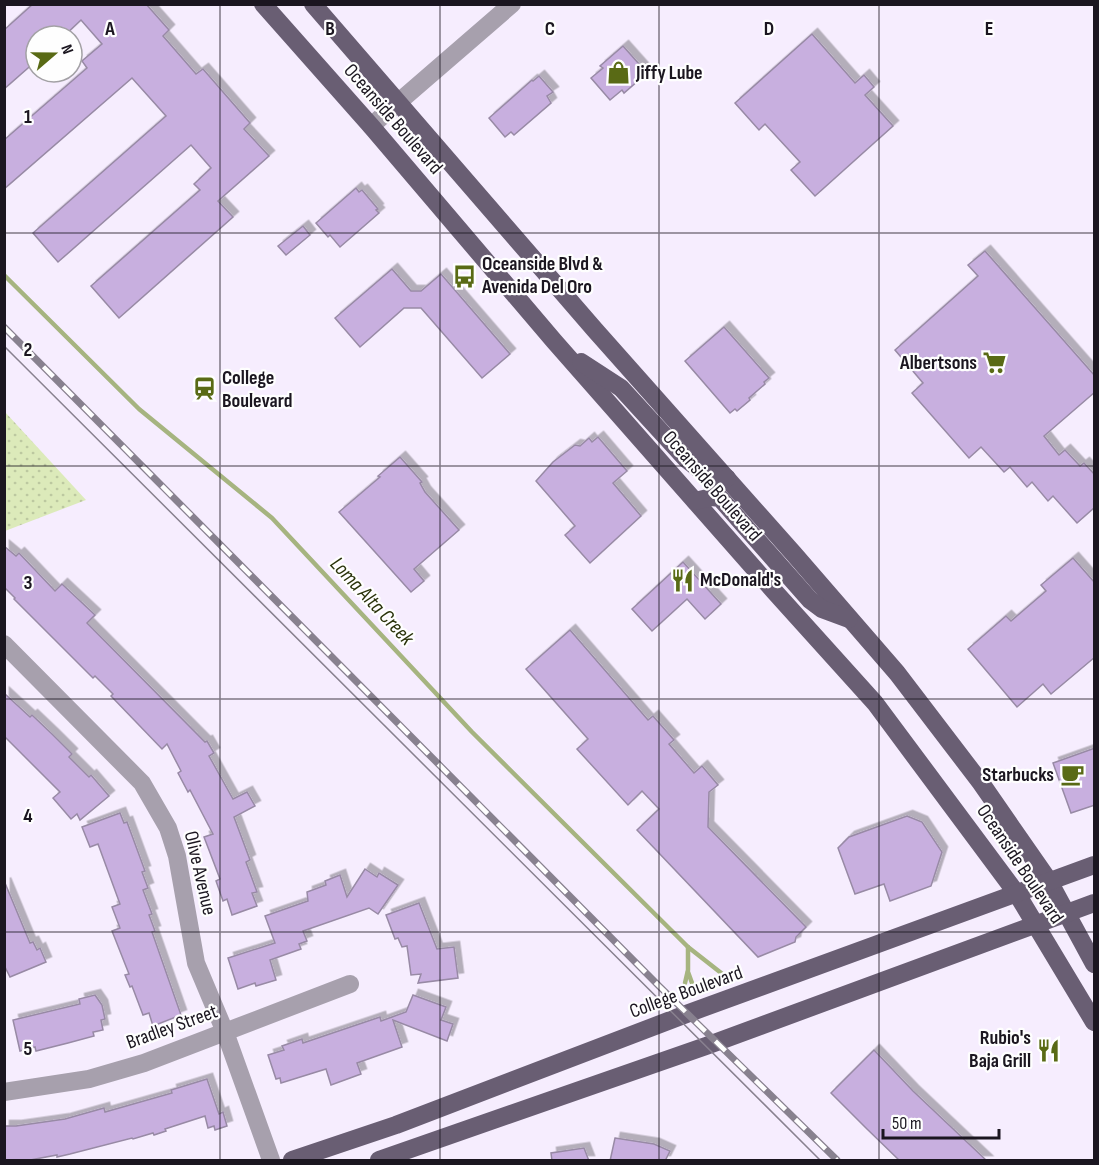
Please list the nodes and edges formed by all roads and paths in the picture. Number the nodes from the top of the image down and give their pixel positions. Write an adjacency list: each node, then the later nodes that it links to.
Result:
1 (263, 4): 5 (main road, Oceanside Boulevard)
2 (313, 4): 4 (main road, Oceanside Boulevard)
3 (512, 4): 4 (street)
4 (399, 103): 5 (street); 7 (main road, Oceanside Boulevard)
5 (371, 126): 6 (main road, Oceanside Boulevard)
6 (564, 352): 7 (main road); 8 (main road, Oceanside Boulevard)
7 (727, 478): 9 (main road, Oceanside Boulevard)
8 (695, 501): 9 (main road); 13 (main road, Oceanside Boulevard)
9 (851, 620): 12 (main road, Oceanside Boulevard)
10 (4, 644): 20 (street, Olive Avenue)
11 (1095, 865): 12 (main road, College Boulevard)
12 (1049, 881): 13 (main road, College Boulevard); 15 (main road, Oceanside Boulevard)
13 (1017, 894): 16 (main road, Oceanside Boulevard); 23 (main road, College Boulevard)
14 (1095, 903): 15 (main road)
15 (1066, 913): 16 (main road); 17 (main road, Oceanside Boulevard)
16 (1036, 924): 19 (main road, Oceanside Boulevard); 24 (main road)
17 (1095, 964)
18 (350, 984): 20 (street, Bradley Street)
19 (1095, 1022)
20 (225, 1032): 21 (street, Bradley Street); 22 (street, Olive Avenue)
21 (4, 1092)
22 (271, 1161)
23 (292, 1161)
24 (379, 1161)

